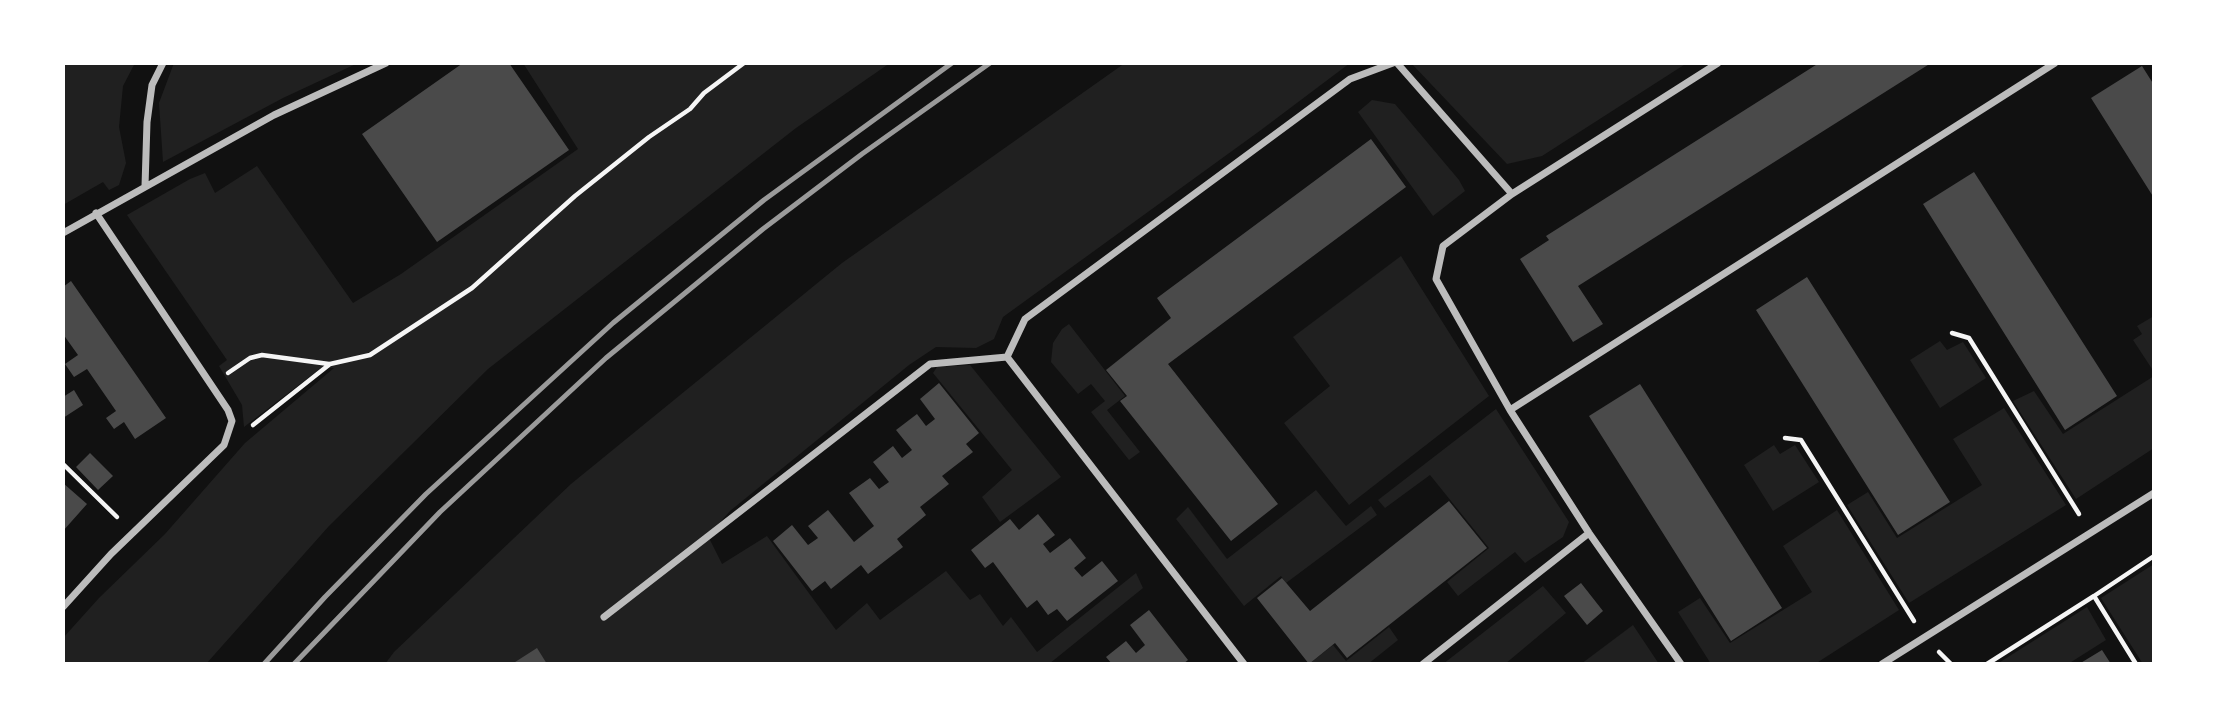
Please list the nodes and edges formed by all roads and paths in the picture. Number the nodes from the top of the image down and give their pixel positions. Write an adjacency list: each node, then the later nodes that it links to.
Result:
1 (163, 63): 7 (street)
2 (386, 63): 7 (street)
3 (1395, 63): 8 (street); 12 (street)
4 (1717, 63): 8 (street)
5 (2055, 63): 15 (street)
6 (740, 64): 13 (path)
7 (145, 186): 9 (street)
8 (1512, 194): 15 (street)
9 (96, 213): 10 (street); 14 (street)
10 (63, 233)
11 (1952, 333): 22 (path)
12 (1007, 357): 26 (street); 28 (street)
13 (330, 364): 14 (path); 17 (path)
14 (211, 384): 17 (street)
15 (1510, 410): 21 (street)
16 (1785, 438): 27 (path)
17 (224, 445): 20 (street)
18 (63, 464): 20 (path)
19 (2154, 493): 22 (street)
20 (133, 533): 25 (street)
21 (1589, 533): 29 (street); 30 (street)
22 (2091, 533): 27 (street)
23 (2154, 556): 24 (path)
24 (2094, 596): 33 (path); 34 (path)
25 (63, 607)
26 (604, 617)
27 (1924, 636): 31 (street); 32 (path)
28 (1244, 664)
29 (1423, 664)
30 (1681, 664)
31 (1882, 664)
32 (1951, 664)
33 (1987, 664)
34 (2136, 664)

